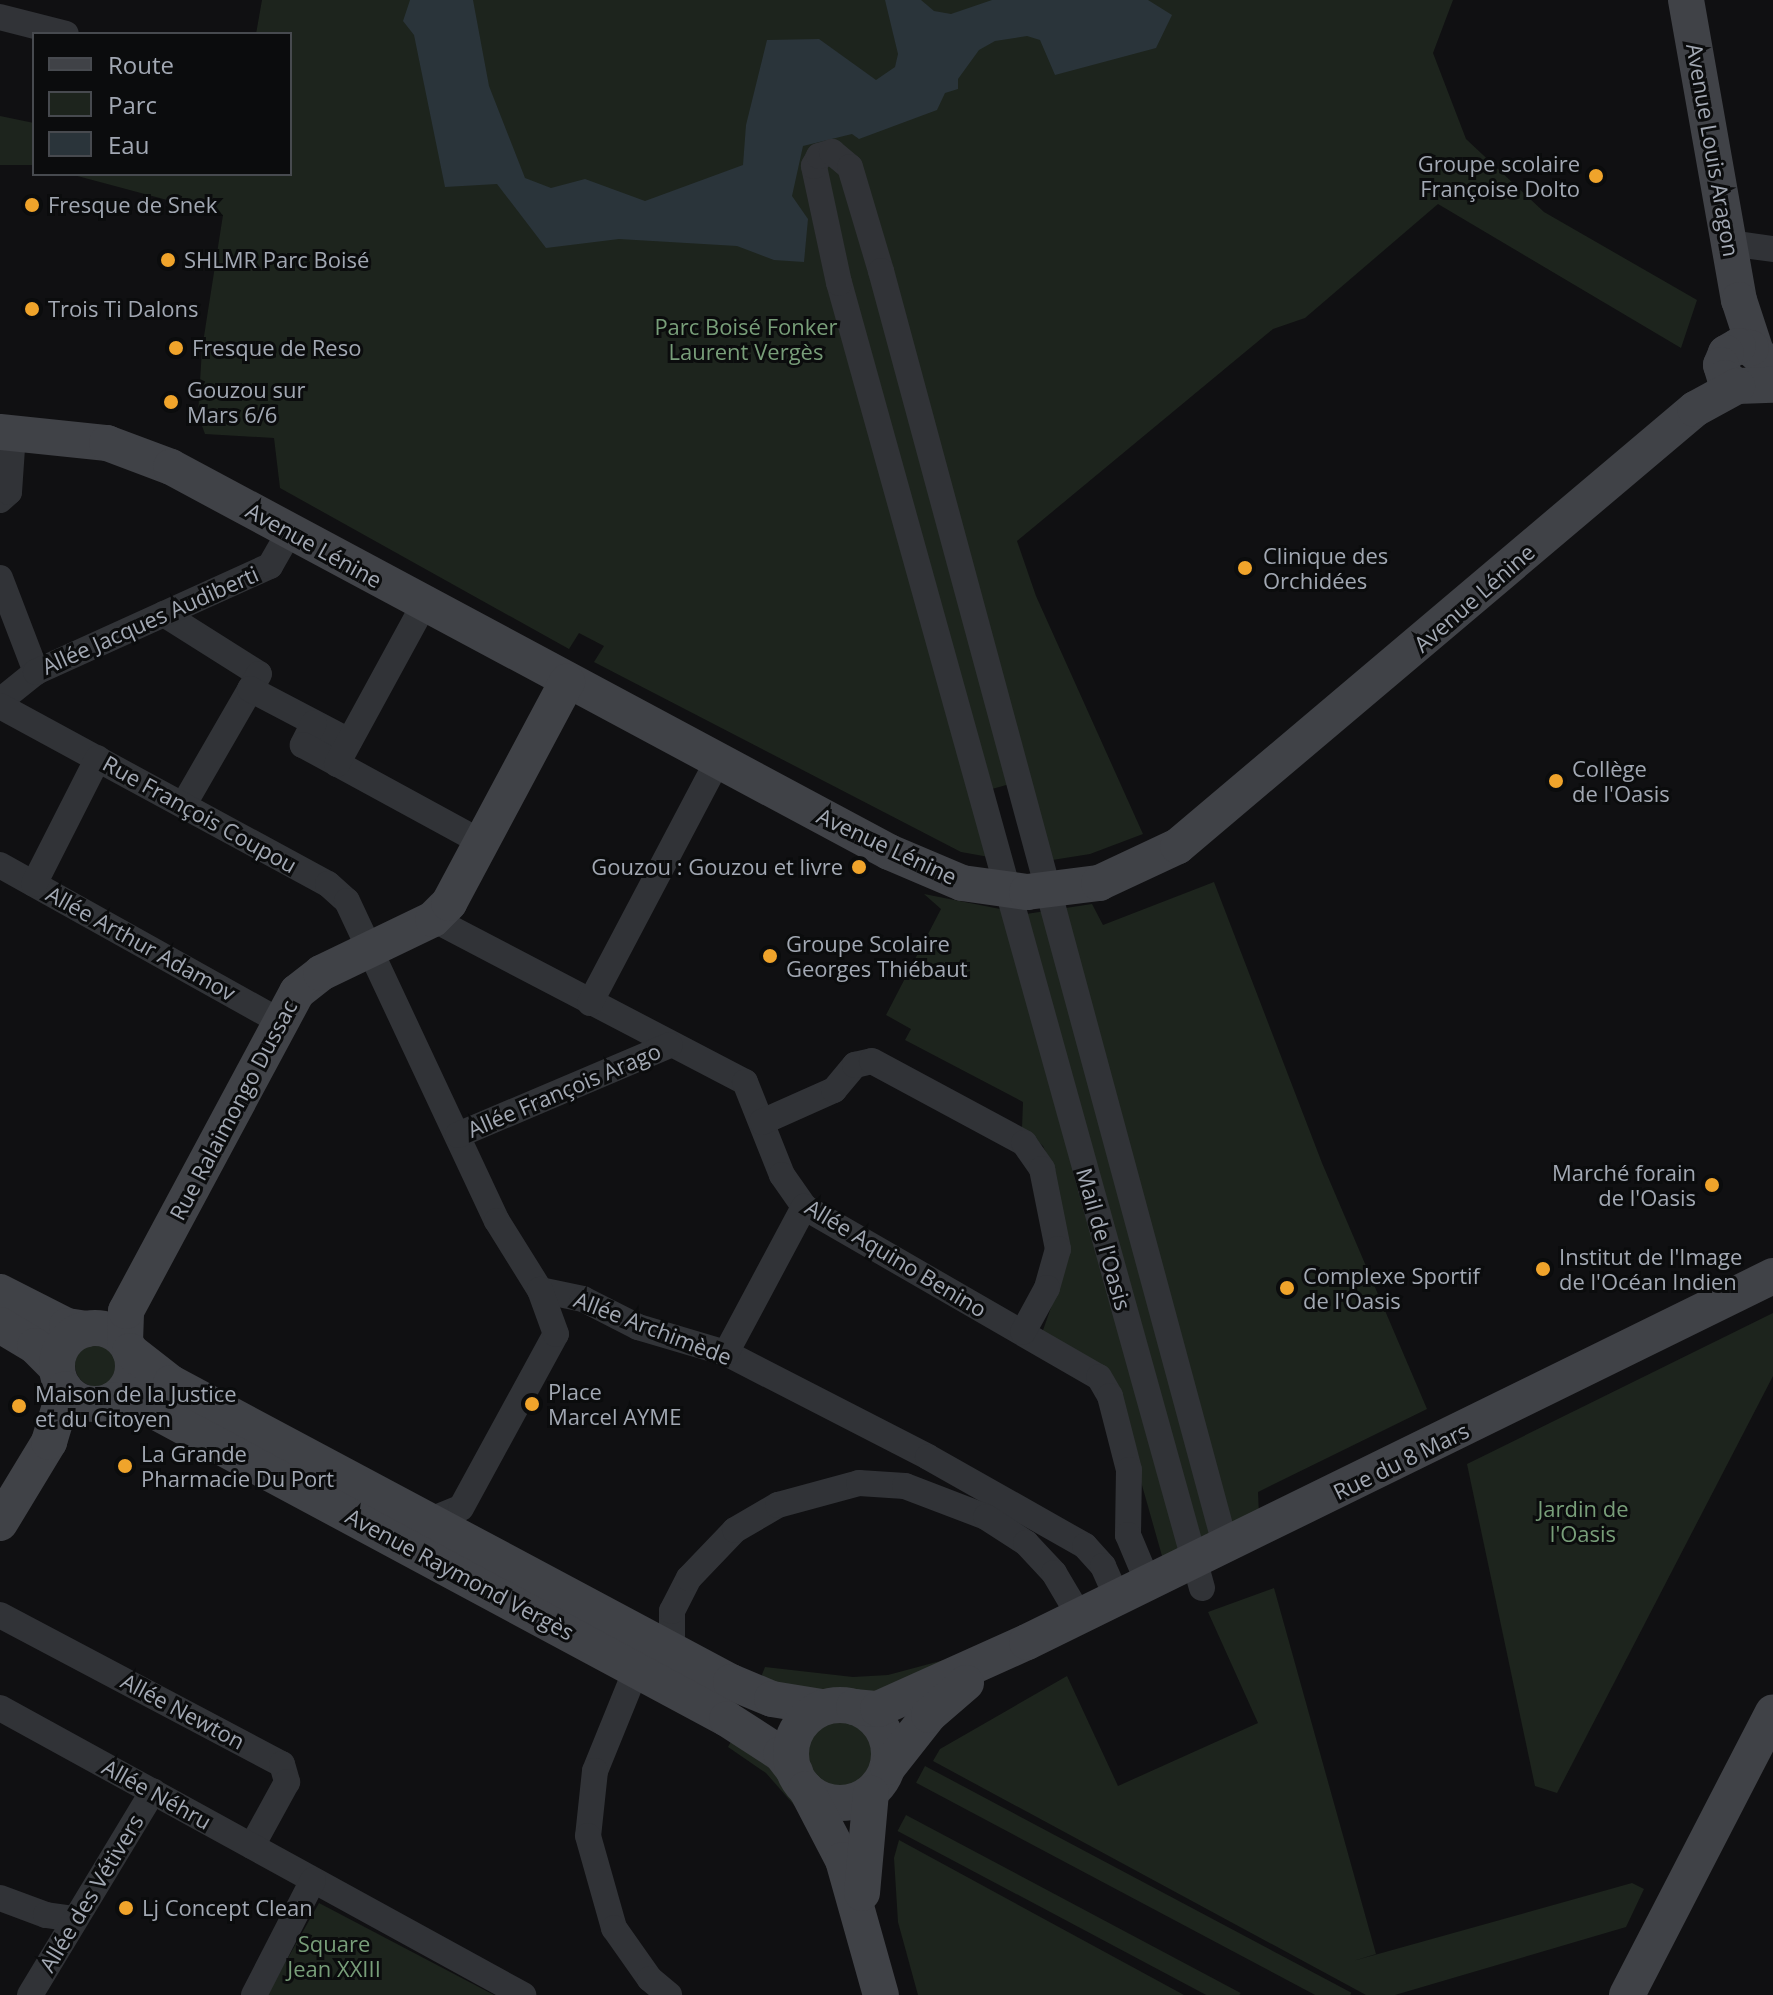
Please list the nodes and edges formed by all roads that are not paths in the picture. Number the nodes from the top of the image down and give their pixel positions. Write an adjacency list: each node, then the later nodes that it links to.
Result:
1 (1695, 1): 4 (main road, Avenue Louis Aragon)
2 (7, 19): 3 (street)
3 (58, 32)
4 (1729, 243): 5 (street); 6 (main road, Avenue Louis Aragon)
5 (1773, 249)
6 (1750, 369): 25 (main road, Avenue Lénine)
7 (6, 432): 8 (street); 9 (main road, Avenue Lénine)
8 (0, 500)
9 (290, 531): 11 (main road, Avenue Lénine); 12 (street, Allée Jacques Audiberti)
10 (0, 578): 13 (street)
11 (423, 606): 14 (main road, Avenue Lénine); 17 (street)
12 (164, 614): 13 (street, Allée Jacques Audiberti); 15 (street)
13 (36, 672): 16 (street, Allée Jacques Audiberti)
14 (567, 682): 19 (main road, Avenue Lénine); 21 (main road, Rue Ralaimongo Dussac)
15 (250, 689): 17 (street); 20 (street)
16 (0, 704): 18 (street, Rue François Coupou)
17 (343, 753): 21 (street)
18 (98, 758): 20 (street, Rue François Coupou); 23 (street)
19 (718, 760): 24 (main road, Avenue Lénine); 28 (street)
20 (184, 804): 27 (street, Rue François Coupou)
21 (483, 843): 26 (main road, Rue Ralaimongo Dussac)
22 (0, 865): 23 (street, Allée Arthur Adamov)
23 (34, 884): 29 (street, Allée Arthur Adamov)
24 (1004, 891): 25 (main road, Avenue Lénine); 25 (street, Mail de l'Oasis); 44 (street, Mail de l'Oasis)
25 (1049, 891): 44 (street, Mail de l'Oasis)
26 (433, 919): 27 (main road, Rue Ralaimongo Dussac); 28 (street)
27 (370, 950): 29 (main road, Rue Ralaimongo Dussac); 32 (street)
28 (590, 1003): 30 (street)
29 (281, 1022): 38 (main road, Rue Ralaimongo Dussac)
30 (670, 1045): 31 (street, Allée Aquino Benino); 32 (street, Allée François Arago)
31 (762, 1122): 33 (street, Allée Aquino Benino); 39 (street)
32 (458, 1135): 35 (street)
33 (804, 1207): 39 (street, Allée Aquino Benino); 40 (street)
34 (1773, 1276): 44 (main road, Rue du 8 Mars)
35 (540, 1290): 40 (street, Allée Archimède); 42 (street)
36 (0, 1292): 38 (main road, Avenue Raymond Vergès)
37 (0, 1325): 41 (main road, Avenue Raymond Vergès)
38 (112, 1332): 41 (main road); 41 (main road); 42 (main road, Avenue Raymond Vergès)
39 (1023, 1332): 45 (street, Allée Aquino Benino)
40 (726, 1353): 45 (street, Allée Archimède)
41 (80, 1390): 43 (main road); 50 (main road, Avenue Raymond Vergès)
42 (444, 1515): 49 (main road, Avenue Raymond Vergès)
43 (0, 1523)
44 (1208, 1566): 45 (main road, Rue du 8 Mars)
45 (1133, 1592): 47 (main road, Rue du 8 Mars)
46 (0, 1615): 57 (street, Allée Newton)
47 (1080, 1617): 48 (main road, Rue du 8 Mars); 49 (street)
48 (1027, 1642): 51 (main road, Rue du 8 Mars); 54 (main road, Rue du 8 Mars)
49 (672, 1651): 51 (main road, Avenue Raymond Vergès)
50 (636, 1670): 55 (main road, Avenue Raymond Vergès); 65 (street)
51 (838, 1707): 54 (main road); 55 (main road)
52 (0, 1708): 56 (street, Allée Néhru)
53 (1771, 1721): 67 (main road)
54 (880, 1780): 55 (main road); 60 (main road)
55 (800, 1781): 60 (main road)
56 (153, 1791): 57 (street, Allée Néhru); 61 (street, Allée des Vétivers)
57 (252, 1846): 58 (street, Allée Néhru)
58 (313, 1880): 63 (street); 64 (street, Allée Néhru)
59 (0, 1898): 61 (street)
60 (861, 1918): 66 (main road)
61 (75, 1919): 62 (street, Allée des Vétivers)
62 (30, 1995)
63 (254, 1995)
64 (523, 1995)
65 (669, 1995)
66 (881, 1995)
67 (1627, 1995)

